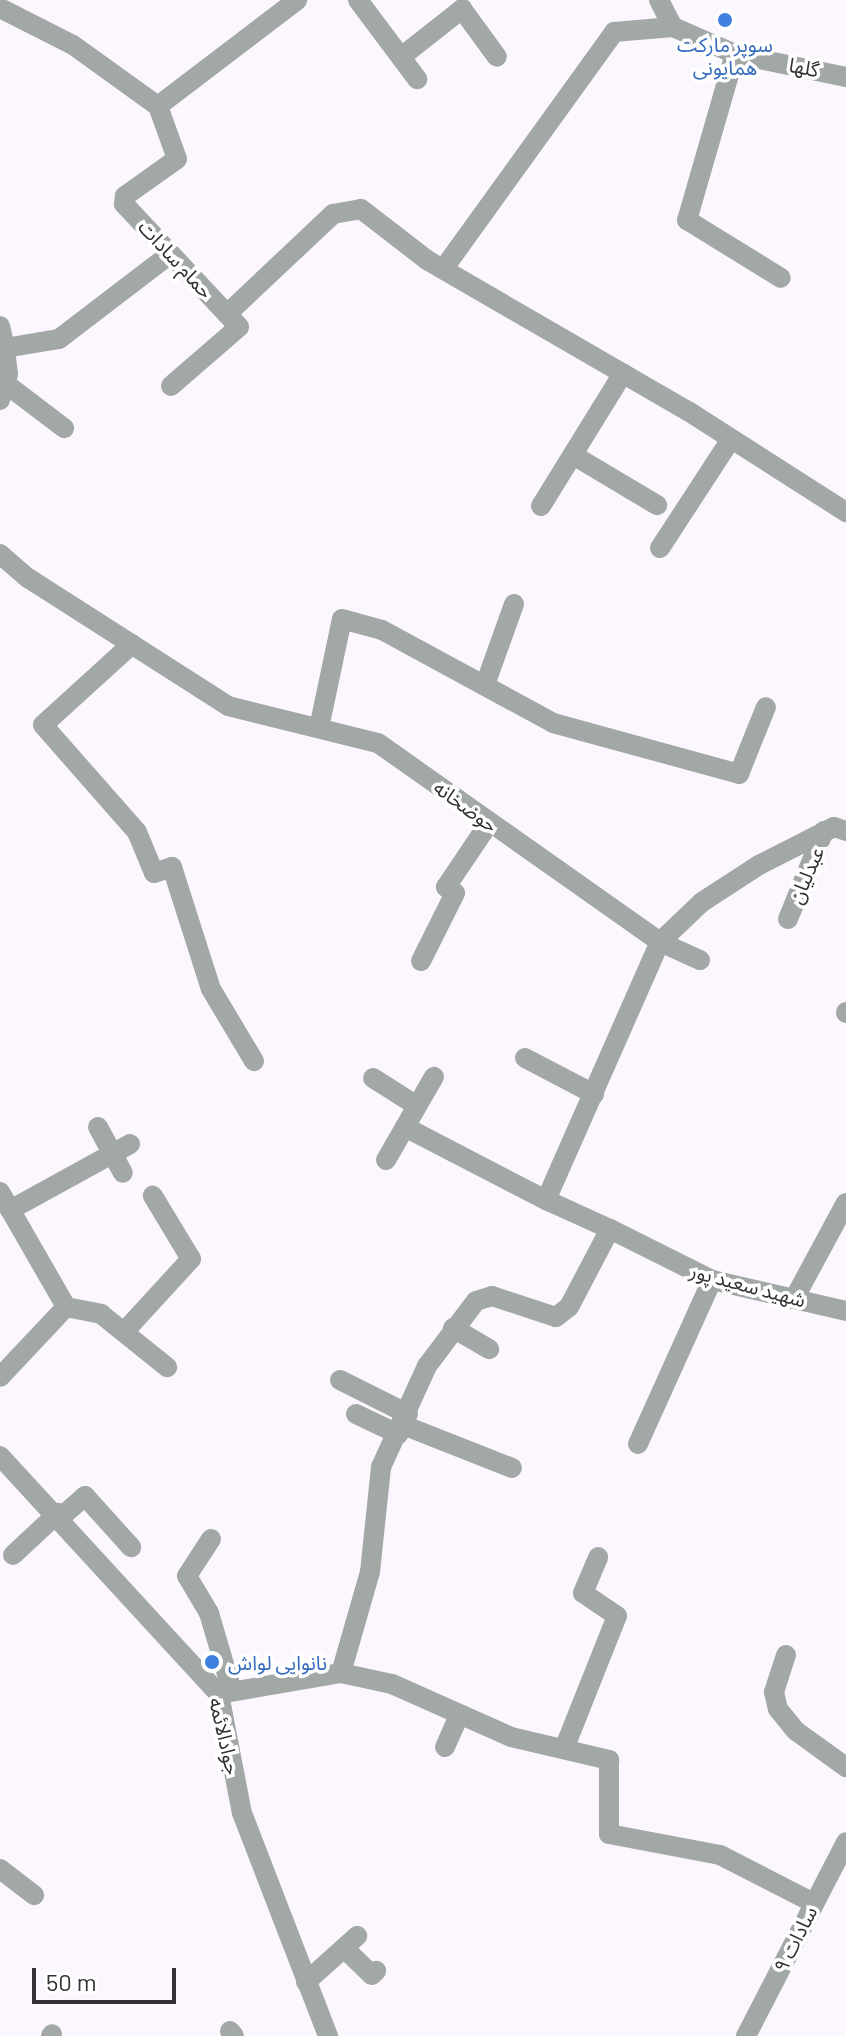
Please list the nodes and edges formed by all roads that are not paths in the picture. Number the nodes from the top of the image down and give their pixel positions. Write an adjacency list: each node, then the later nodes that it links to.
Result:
1 (297, 0): 11 (street)
2 (358, 0): 7 (street)
3 (659, 0): 5 (street)
4 (0, 8): 11 (street)
5 (673, 27): 6 (street, گلها); 13 (street)
6 (735, 54): 9 (street, گلها); 14 (street)
7 (401, 57): 8 (street); 10 (street)
8 (497, 57)
9 (846, 77)
10 (417, 79)
11 (158, 106): 12 (street, حمام سادات)
12 (170, 254): 15 (street, حمام سادات); 17 (street)
13 (444, 268): 15 (street); 18 (street)
14 (781, 278)
15 (227, 314): 19 (street)
16 (0, 326): 17 (street)
17 (5, 348): 20 (street)
18 (623, 373): 22 (street); 23 (street)
19 (171, 386)
20 (3, 392): 21 (street)
21 (64, 428)
22 (731, 439): 26 (street); 27 (street)
23 (573, 455): 24 (street); 25 (street)
24 (657, 505)
25 (541, 506)
26 (846, 512)
27 (660, 548)
28 (0, 554): 30 (street)
29 (514, 604): 31 (street)
30 (132, 644): 33 (street, حوضخانه); 42 (street)
31 (485, 685): 32 (street); 33 (street)
32 (766, 707)
33 (319, 728): 34 (street, حوضخانه)
34 (489, 823): 38 (street, حوضخانه); 40 (street)
35 (824, 831): 36 (street); 37 (street, عبدلیان); 38 (street)
36 (846, 831)
37 (788, 919)
38 (660, 942): 39 (street, حوضخانه); 45 (street)
39 (700, 960)
40 (421, 961)
41 (525, 1058): 45 (street)
42 (254, 1061)
43 (434, 1077): 46 (street)
44 (373, 1078): 46 (street)
45 (594, 1094): 53 (street)
46 (417, 1106): 48 (street)
47 (98, 1127): 49 (street)
48 (405, 1127): 50 (street); 53 (street, شهید سعید پور)
49 (121, 1149): 51 (street); 54 (street)
50 (386, 1160)
51 (123, 1173)
52 (153, 1196): 62 (street)
53 (546, 1200): 56 (street, شهید سعید پور)
54 (5, 1201): 59 (street)
55 (846, 1203): 58 (street)
56 (610, 1229): 57 (street, شهید سعید پور); 61 (street)
57 (712, 1280): 58 (street, شهید سعید پور); 69 (street)
58 (794, 1299): 60 (street, شهید سعید پور)
59 (66, 1307): 62 (street); 65 (street)
60 (846, 1311)
61 (453, 1328): 63 (street); 68 (street)
62 (124, 1332): 64 (street)
63 (489, 1349)
64 (167, 1367)
65 (0, 1377)
66 (340, 1380): 68 (street)
67 (356, 1414): 68 (street)
68 (403, 1424): 71 (street); 78 (street)
69 (638, 1444)
70 (0, 1456): 72 (street, جوادالائمه)
71 (512, 1468)
72 (60, 1515): 74 (street); 75 (street); 79 (street, جوادالائمه)
73 (211, 1539): 79 (street)
74 (131, 1547)
75 (13, 1555)
76 (598, 1557): 82 (street)
77 (786, 1655): 83 (street)
78 (341, 1673): 79 (street); 80 (street)
79 (226, 1693): 89 (street, جوادالائمه)
80 (459, 1715): 81 (street); 82 (street)
81 (445, 1747)
82 (564, 1749): 87 (street)
83 (833, 1764)
84 (846, 1842): 87 (street, سادات ۹)
85 (0, 1869): 86 (street)
86 (34, 1895)
87 (814, 1903): 91 (street, سادات ۹)
88 (376, 1971): 89 (street)
89 (306, 1982): 90 (street, جوادالائمه)
90 (328, 2036)
91 (746, 2036)

